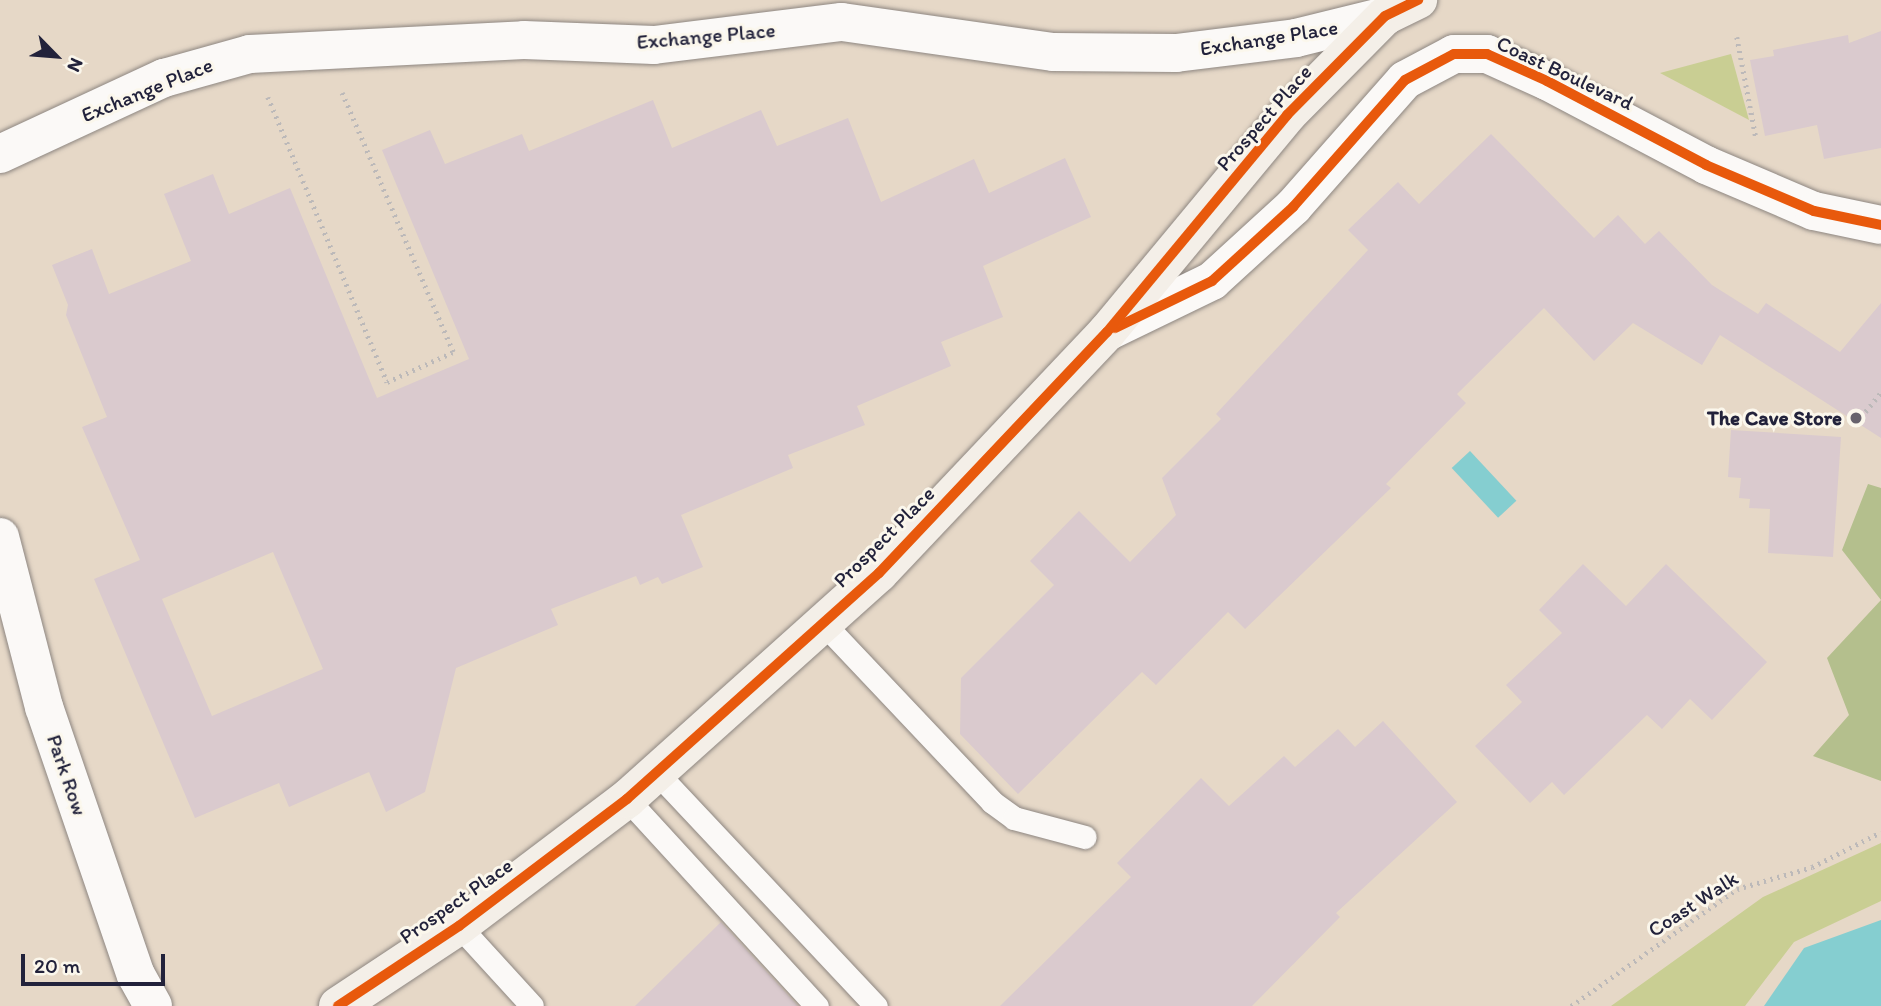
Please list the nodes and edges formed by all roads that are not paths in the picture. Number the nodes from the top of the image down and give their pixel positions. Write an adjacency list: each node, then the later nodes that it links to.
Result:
1 (1398, 5): 2 (street, Exchange Place); 5 (main road, Prospect Place)
2 (830, 11): 3 (street, Exchange Place)
3 (0, 154)
4 (1881, 225): 5 (street, Coast Boulevard)
5 (1107, 332): 7 (main road, Prospect Place)
6 (0, 537): 12 (street, Park Row)
7 (823, 623): 8 (main road, Prospect Place); 10 (lane)
8 (656, 772): 9 (main road, Prospect Place); 16 (lane)
9 (627, 799): 11 (main road, Prospect Place); 15 (lane)
10 (1085, 837)
11 (459, 926): 13 (main road, Prospect Place); 14 (lane)
12 (153, 1006)
13 (338, 1006)
14 (531, 1006)
15 (817, 1006)
16 (876, 1006)

